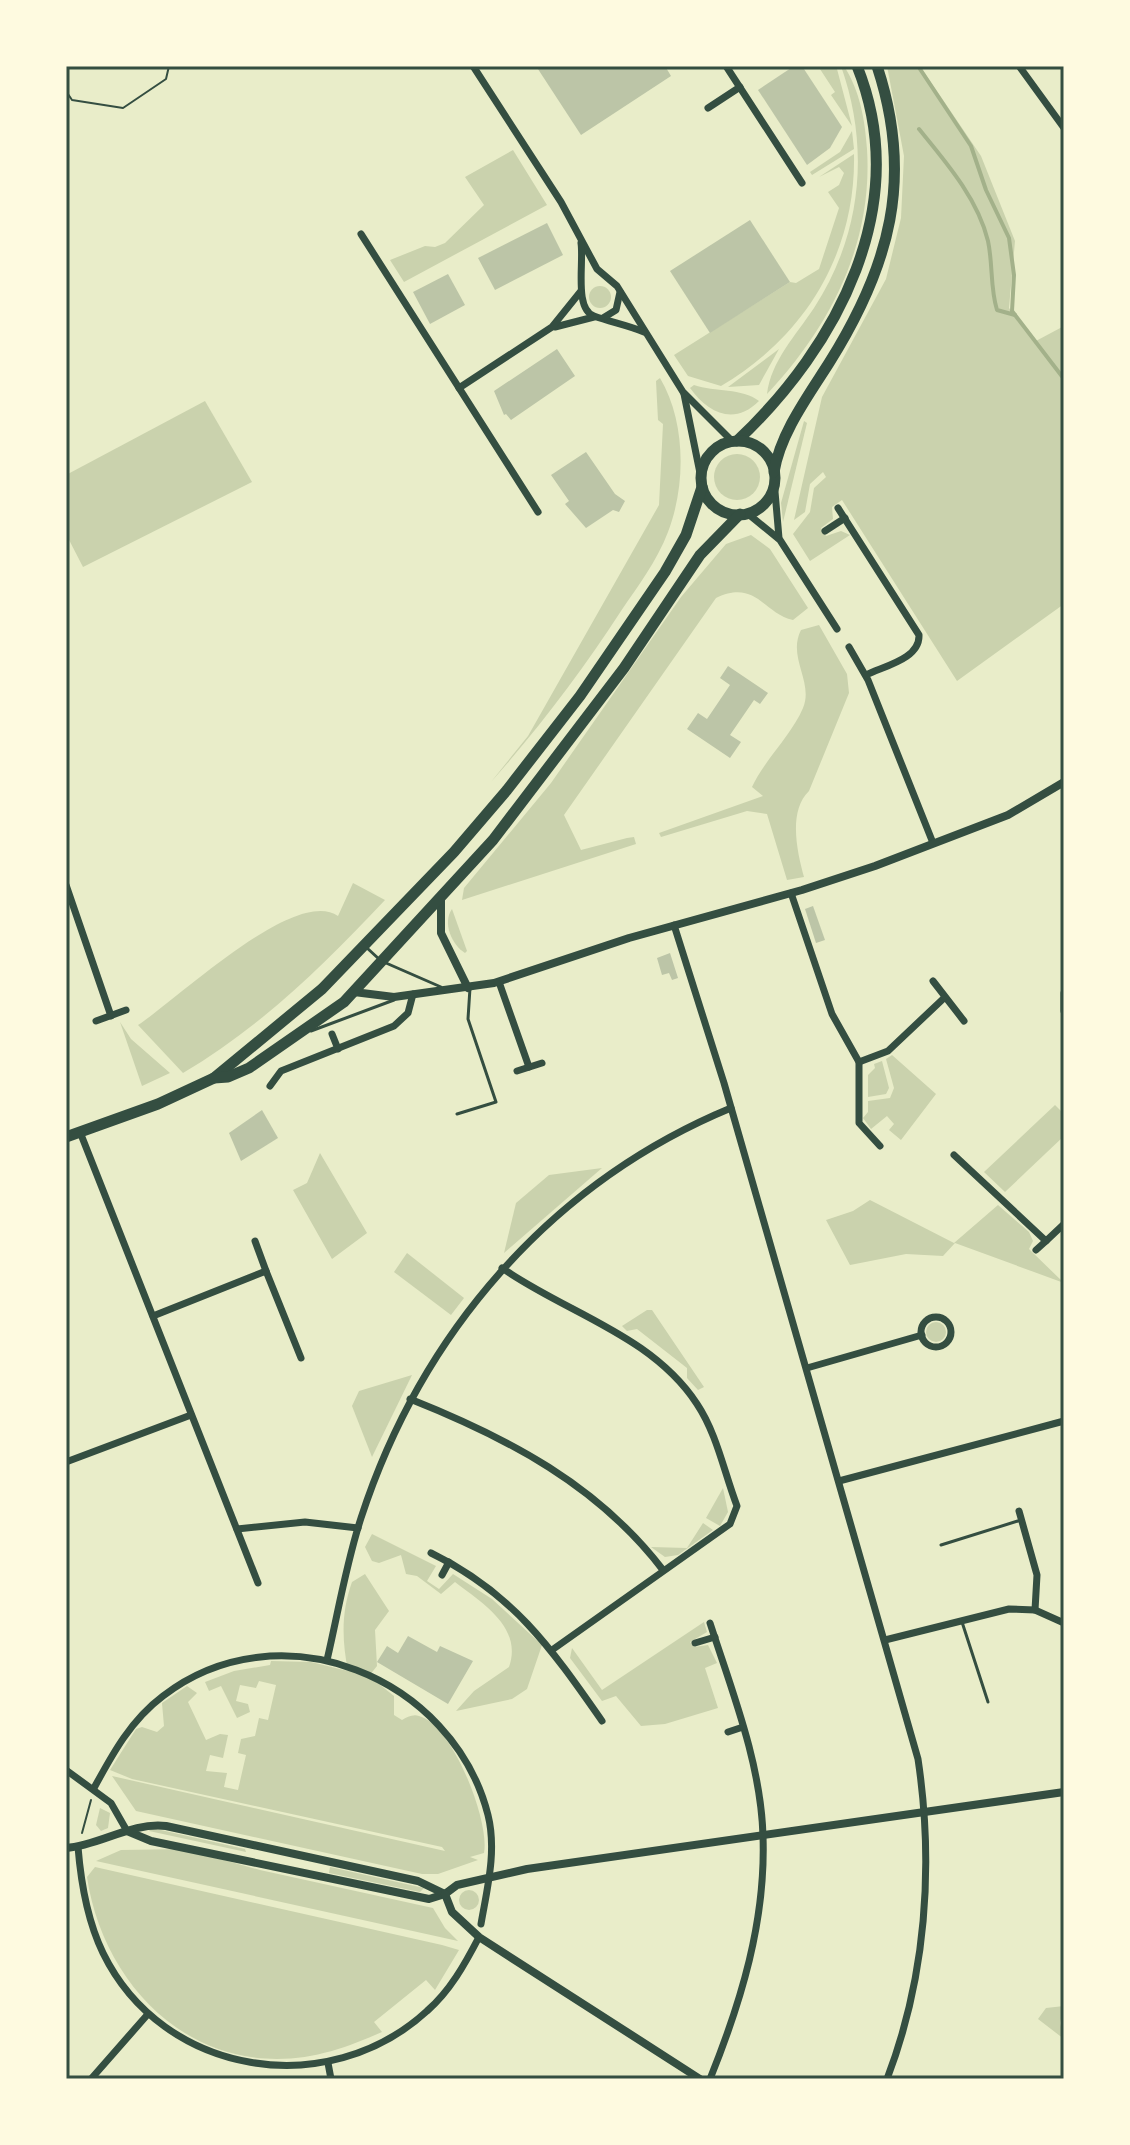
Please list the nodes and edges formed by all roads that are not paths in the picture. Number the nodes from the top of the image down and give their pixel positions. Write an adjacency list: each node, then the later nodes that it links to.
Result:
1 (473, 66): 11 (street)
2 (726, 66): 6 (street)
3 (857, 66): 20 (main road)
4 (877, 66): 21 (main road)
5 (1019, 66): 8 (street)
6 (740, 87): 7 (street); 9 (street)
7 (708, 108)
8 (1064, 128)
9 (802, 183)
10 (361, 234): 18 (street)
11 (580, 237): 12 (street); 13 (street)
12 (607, 278): 13 (street); 14 (street)
13 (582, 290): 15 (street); 16 (street)
14 (620, 290): 15 (street); 17 (street)
15 (599, 317): 16 (street); 17 (street)
16 (552, 327): 18 (street)
17 (644, 332): 19 (street)
18 (459, 388): 24 (street)
19 (683, 392): 20 (street); 22 (street)
20 (734, 441): 21 (main road); 22 (main road)
21 (774, 476): 25 (main road); 28 (street)
22 (702, 482): 25 (main road); 38 (main road)
23 (838, 508): 26 (street)
24 (538, 512)
25 (744, 514): 28 (street); 36 (main road)
26 (845, 518): 27 (street); 31 (street)
27 (825, 531)
28 (780, 540): 29 (street)
29 (837, 629)
30 (849, 647): 31 (street)
31 (866, 675): 33 (street)
32 (1064, 782): 33 (street)
33 (933, 843): 35 (street)
34 (66, 885): 50 (street)
35 (791, 893): 37 (street); 56 (street)
36 (441, 899): 39 (main road); 42 (street)
37 (674, 925): 41 (street); 62 (street)
38 (364, 946): 39 (lane); 60 (main road)
39 (383, 961): 43 (lane); 44 (main road)
40 (933, 981): 47 (street)
41 (499, 982): 42 (street); 58 (street)
42 (469, 988): 43 (street); 63 (lane)
43 (444, 989): 46 (street)
44 (354, 992): 46 (street); 54 (main road)
45 (1064, 993): 49 (street)
46 (411, 995): 54 (lane); 55 (street)
47 (943, 999): 52 (street); 56 (street)
48 (126, 1010): 50 (street)
49 (1064, 1011)
50 (111, 1016): 51 (street)
51 (96, 1021)
52 (964, 1021)
53 (332, 1034): 55 (street)
54 (300, 1036): 60 (main road)
55 (338, 1049): 61 (street)
56 (859, 1062): 66 (street)
57 (542, 1063): 58 (street)
58 (529, 1067): 59 (street)
59 (517, 1071)
60 (214, 1078): 64 (main road)
61 (270, 1086)
62 (731, 1108): 72 (street); 77 (street)
63 (457, 1114)
64 (80, 1132): 65 (main road); 74 (street)
65 (66, 1137)
66 (880, 1146)
67 (954, 1155): 70 (street)
68 (1064, 1224): 70 (street)
69 (255, 1241): 73 (street)
70 (1046, 1241): 71 (street)
71 (1036, 1250)
72 (502, 1268): 78 (street); 90 (street)
73 (266, 1271): 74 (street); 76 (street)
74 (153, 1316): 79 (street)
75 (922, 1335): 75 (street); 77 (street)
76 (301, 1358)
77 (807, 1368): 82 (street)
78 (410, 1399): 85 (street); 90 (street)
79 (191, 1415): 81 (street); 86 (street)
80 (1064, 1421): 82 (street)
81 (66, 1462)
82 (839, 1481): 98 (street)
83 (1019, 1511): 84 (street)
84 (1021, 1520): 87 (lane); 93 (street)
85 (358, 1528): 86 (street); 101 (street)
86 (237, 1529): 92 (street)
87 (941, 1545)
88 (431, 1553): 89 (street)
89 (449, 1562): 91 (street); 100 (street)
90 (663, 1570): 100 (street)
91 (442, 1575)
92 (258, 1583)
93 (1035, 1610): 94 (street); 96 (street)
94 (961, 1618): 98 (street); 102 (lane)
95 (710, 1623): 97 (street)
96 (1064, 1623)
97 (715, 1637): 99 (street); 104 (street)
98 (885, 1640): 109 (street)
99 (695, 1643)
100 (552, 1650): 103 (street)
101 (327, 1660): 107 (street); 118 (street)
102 (988, 1702)
103 (602, 1721)
104 (743, 1727): 105 (street); 111 (street)
105 (728, 1732)
106 (66, 1770): 107 (street)
107 (94, 1788): 110 (street)
108 (1064, 1792): 109 (street)
109 (923, 1813): 111 (street); 128 (street)
110 (127, 1831): 112 (street); 113 (street); 116 (street)
111 (763, 1835): 118 (street); 127 (street)
112 (78, 1847): 114 (street); 122 (street)
113 (263, 1847): 115 (street); 116 (street)
114 (66, 1848)
115 (314, 1858): 117 (street); 119 (street)
116 (259, 1863): 117 (street)
117 (310, 1874): 119 (street)
118 (489, 1876): 119 (street); 120 (street)
119 (445, 1894): 121 (street)
120 (481, 1924)
121 (479, 1937): 123 (street); 126 (street)
122 (148, 2014): 123 (street); 124 (street)
123 (328, 2063): 125 (street)
124 (91, 2079)
125 (331, 2079)
126 (700, 2079)
127 (710, 2079)
128 (887, 2079)

